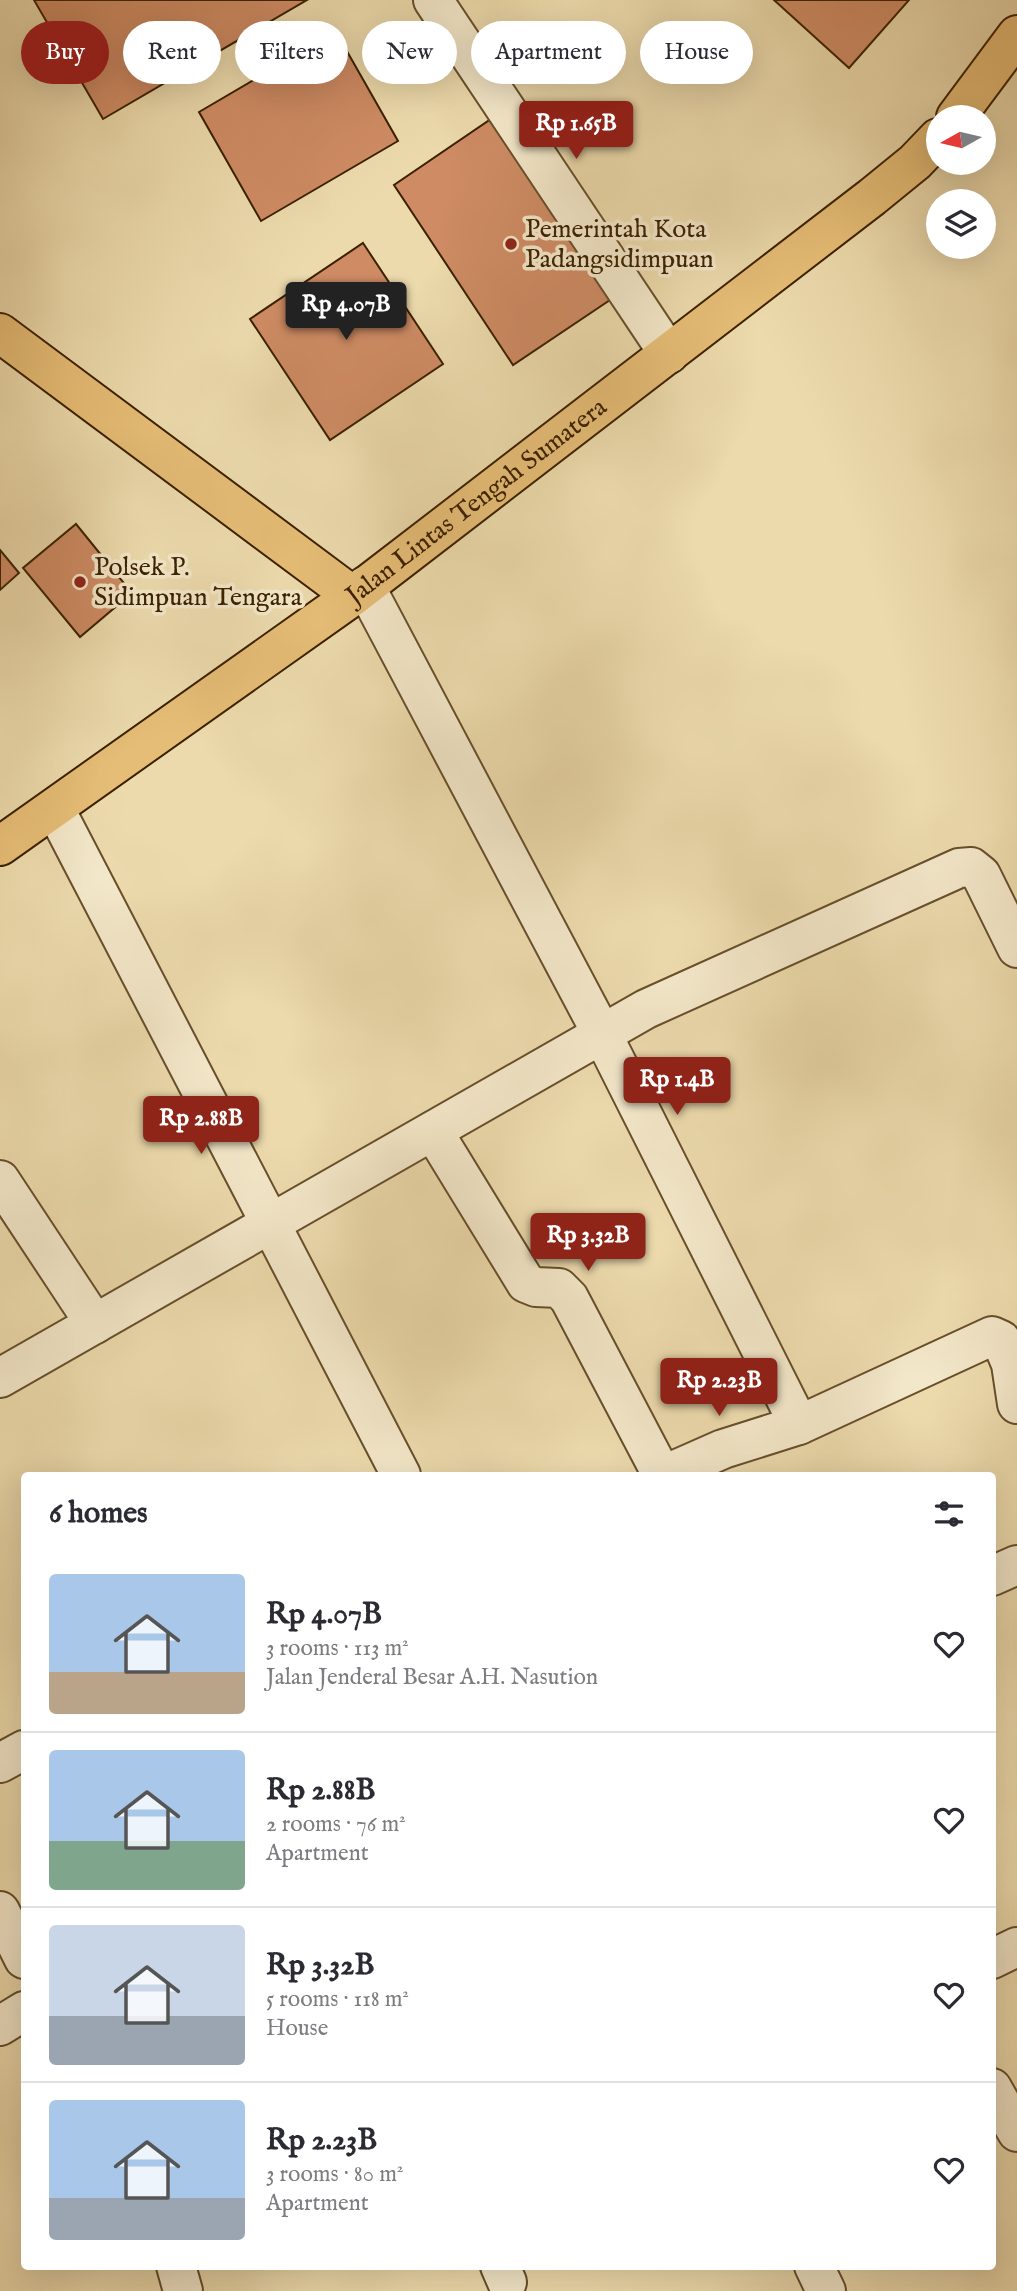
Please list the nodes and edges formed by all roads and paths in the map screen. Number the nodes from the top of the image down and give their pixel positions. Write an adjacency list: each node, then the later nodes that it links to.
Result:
1 (433, 0): 6 (street)
2 (1017, 35): 3 (main road)
3 (965, 105)
4 (926, 151): 6 (main road, Jalan Lintas Tengah Sumatera)
5 (0, 333): 7 (main road)
6 (669, 354): 7 (main road, Jalan Lintas Tengah Sumatera)
7 (359, 591): 8 (main road, Jalan Lintas Tengah Sumatera); 12 (street)
8 (55, 809): 9 (main road, Jalan Lintas Tengah Sumatera); 15 (street)
9 (0, 846)
10 (1009, 910): 11 (street); 12 (street)
11 (1017, 948)
12 (602, 1034): 13 (street); 20 (street)
13 (433, 1131): 15 (street); 22 (street)
14 (0, 1180): 16 (street)
15 (270, 1224): 16 (street); 21 (street)
16 (95, 1324): 18 (street)
17 (1014, 1363): 19 (street); 20 (street)
18 (0, 1378)
19 (1017, 1404)
20 (799, 1425): 23 (street)
21 (399, 1472)
22 (661, 1472)
23 (670, 1472)
24 (1017, 1565): 25 (street)
25 (996, 1574)
26 (21, 1752): 27 (street)
27 (0, 1763)
28 (0, 1911): 30 (street)
29 (1017, 1947): 31 (street)
30 (21, 1953)
31 (996, 1957)
32 (21, 2013): 33 (street)
33 (0, 2026)
34 (996, 2095): 35 (street)
35 (1017, 2132)
36 (177, 2270): 38 (street)
37 (816, 2270): 39 (street)
38 (183, 2291)
39 (827, 2291)

